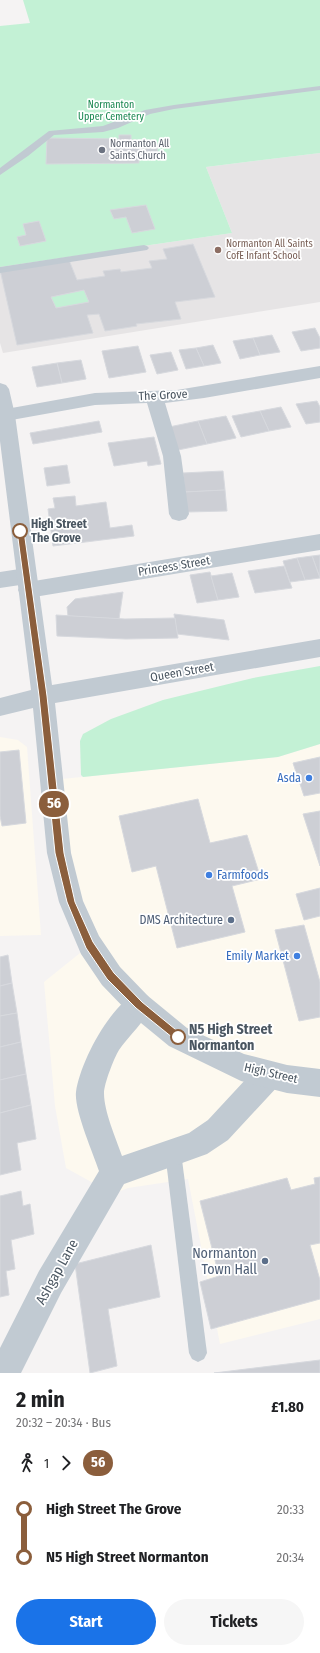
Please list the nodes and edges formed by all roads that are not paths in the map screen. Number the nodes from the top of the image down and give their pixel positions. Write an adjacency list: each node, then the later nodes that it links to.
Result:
1 (320, 88): 2 (lane)
2 (0, 172)
3 (144, 248): 4 (lane)
4 (0, 270)
5 (320, 372): 7 (street, The Grove)
6 (0, 389): 8 (street, High Street)
7 (154, 396): 8 (street, The Grove); 10 (street)
8 (6, 415): 9 (street, High Street)
9 (4, 443): 13 (street, High Street)
10 (179, 514)
11 (320, 542): 13 (street, Princess Street)
12 (0, 580): 13 (street, Princess Street)
13 (27, 583): 15 (street, High Street)
14 (320, 648): 15 (street, Queen Street)
15 (43, 696): 16 (street, Queen Street); 17 (street, High Street)
16 (0, 707)
17 (139, 1005): 18 (street, High Street); 21 (street)
18 (269, 1075): 19 (street, High Street); 20 (street)
19 (320, 1083)
20 (173, 1152): 21 (street); 22 (lane)
21 (114, 1173): 23 (street, Ashgap Lane)
22 (198, 1353)
23 (4, 1373)

